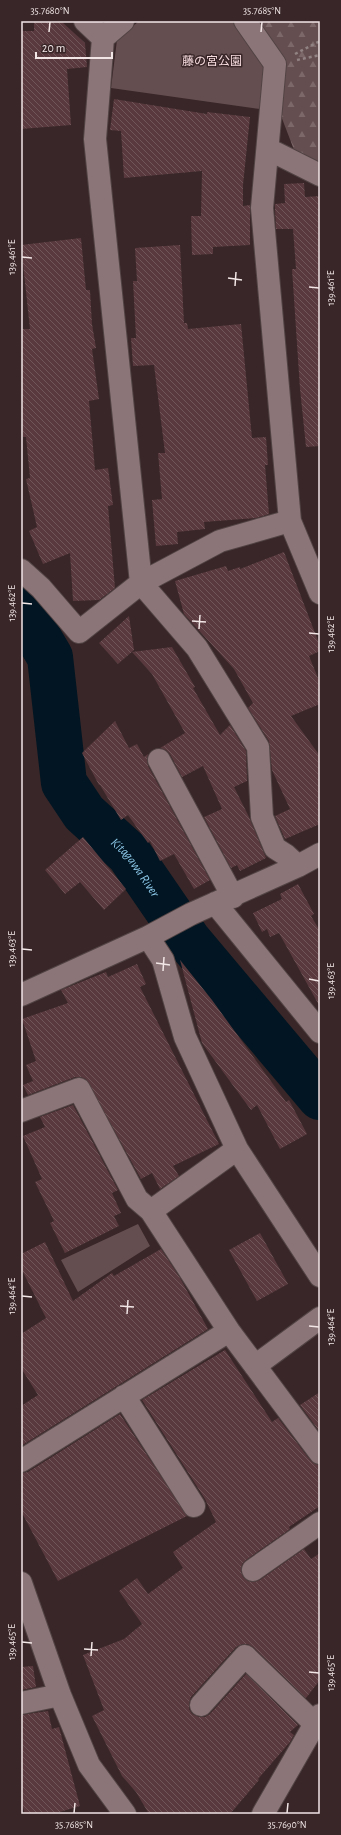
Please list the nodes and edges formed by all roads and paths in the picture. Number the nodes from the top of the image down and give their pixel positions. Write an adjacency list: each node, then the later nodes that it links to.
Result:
1 (85, 21): 4 (street)
2 (123, 21): 4 (street)
3 (245, 21): 5 (street)
4 (103, 38): 9 (street)
5 (268, 150): 6 (street); 7 (street)
6 (320, 175)
7 (290, 521): 9 (street); 10 (street)
8 (21, 570): 9 (street)
9 (140, 583): 13 (street)
10 (320, 593)
11 (159, 760): 14 (street)
12 (320, 854): 13 (street)
13 (298, 866): 14 (street)
14 (224, 900): 15 (street); 17 (street)
15 (154, 934): 16 (street); 19 (street)
16 (21, 995)
17 (320, 1032)
18 (21, 1111): 20 (street)
19 (237, 1149): 20 (street); 21 (street)
20 (151, 1211): 23 (street)
21 (320, 1276)
22 (320, 1318): 24 (street)
23 (229, 1331): 24 (street); 25 (street)
24 (255, 1366): 26 (street)
25 (124, 1396): 27 (street); 28 (street)
26 (320, 1454)
27 (21, 1461)
28 (194, 1506)
29 (320, 1523): 30 (street)
30 (253, 1570)
31 (21, 1584): 32 (street)
32 (60, 1695): 33 (street); 36 (street)
33 (21, 1704)
34 (201, 1705): 35 (street)
35 (317, 1719): 37 (street)
36 (125, 1814)
37 (263, 1814)

